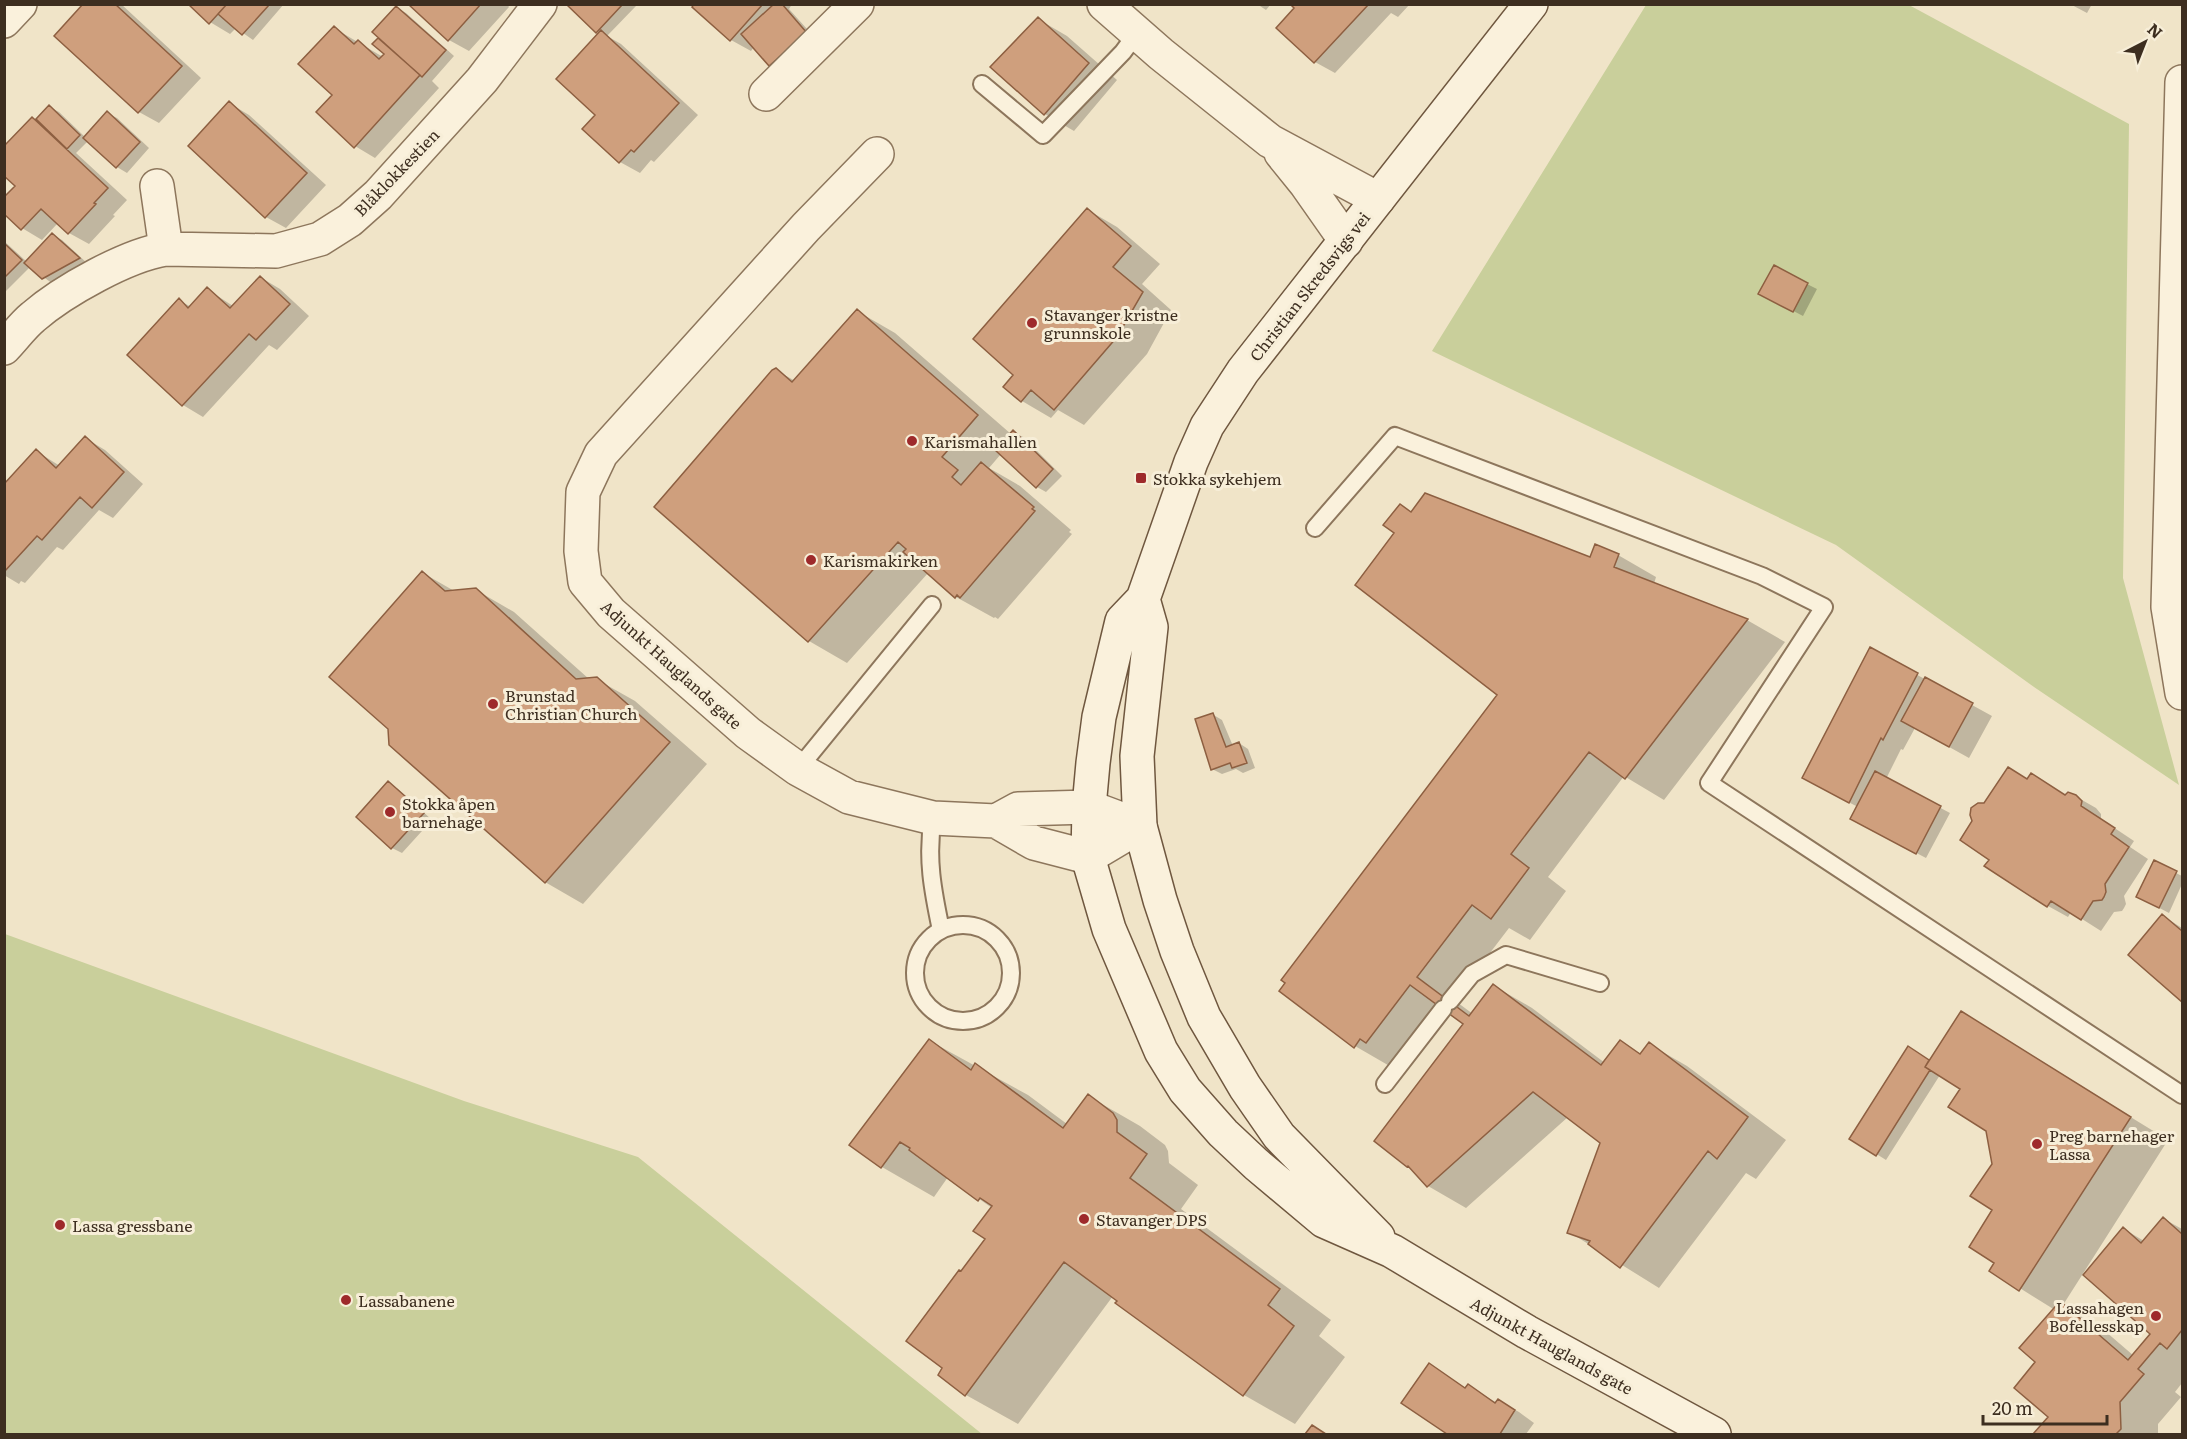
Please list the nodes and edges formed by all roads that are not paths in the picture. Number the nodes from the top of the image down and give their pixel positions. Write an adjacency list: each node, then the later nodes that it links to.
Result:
1 (20, 4): 6 (street)
2 (540, 4): 15 (street, Blåklokkestien)
3 (857, 4): 10 (street)
4 (1104, 4): 7 (street)
5 (1530, 4): 14 (street, Christian Skredsvigs vei)
6 (4, 21)
7 (1137, 33): 9 (lane); 11 (street)
8 (2182, 82): 17 (street)
9 (982, 84)
10 (766, 94)
11 (1270, 141): 14 (street); 16 (street)
12 (877, 154): 23 (street, Adjunkt Hauglands gate)
13 (157, 186): 15 (street)
14 (1378, 199): 16 (street, Christian Skredsvigs vei)
15 (166, 249): 18 (street, Blåklokkestien)
16 (1338, 251): 20 (street, Christian Skredsvigs vei)
17 (2180, 279): 22 (street)
18 (4, 348)
19 (1315, 528): 32 (lane)
20 (1143, 599): 24 (street, Christian Skredsvigs vei); 27 (street)
21 (932, 605): 23 (lane)
22 (2182, 693)
23 (798, 769): 25 (street, Adjunkt Hauglands gate)
24 (1089, 807): 26 (street, Adjunkt Hauglands gate); 27 (street, Adjunkt Hauglands gate); 28 (street, Adjunkt Hauglands gate)
25 (933, 818): 26 (street, Adjunkt Hauglands gate); 29 (lane)
26 (996, 821): 28 (street, Adjunkt Hauglands gate)
27 (1140, 826): 28 (street); 33 (street, Adjunkt Hauglands gate)
28 (1088, 857): 33 (street, Adjunkt Hauglands gate)
29 (941, 930): 29 (lane)
30 (1600, 983): 31 (lane)
31 (1385, 1084)
32 (2182, 1095)
33 (1392, 1251): 34 (street, Adjunkt Hauglands gate)
34 (1714, 1434)

